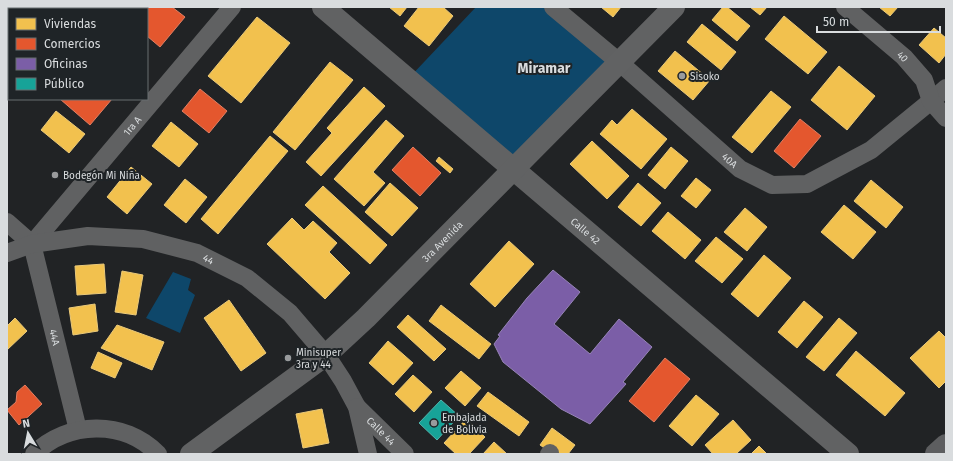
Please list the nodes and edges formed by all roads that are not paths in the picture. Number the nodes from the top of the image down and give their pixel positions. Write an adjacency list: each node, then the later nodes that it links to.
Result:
1 (232, 7): 12 (street, 1ra A)
2 (323, 7): 10 (main road, Calle 42)
3 (553, 7): 6 (street, 40A)
4 (674, 7): 6 (main road, 3ra Avenida)
5 (845, 7): 8 (street, 40)
6 (619, 62): 8 (street, 40A); 10 (main road, 3ra Avenida)
7 (946, 88): 8 (street, 40A)
8 (931, 101): 9 (street, 40)
9 (946, 118)
10 (513, 168): 14 (main road, 3ra Avenida); 23 (main road, Calle 42)
11 (7, 222): 12 (street)
12 (32, 244): 13 (street, 44); 14 (street, 44); 16 (street, 44A)
13 (7, 253)
14 (326, 356): 15 (street, 44); 20 (main road, 3ra Avenida)
15 (357, 407): 21 (street); 22 (street, Calle 44)
16 (78, 430): 18 (street); 19 (street)
17 (946, 445): 24 (highway)
18 (34, 454)
19 (158, 454)
20 (191, 454)
21 (368, 454)
22 (405, 454)
23 (848, 454)
24 (936, 454)

